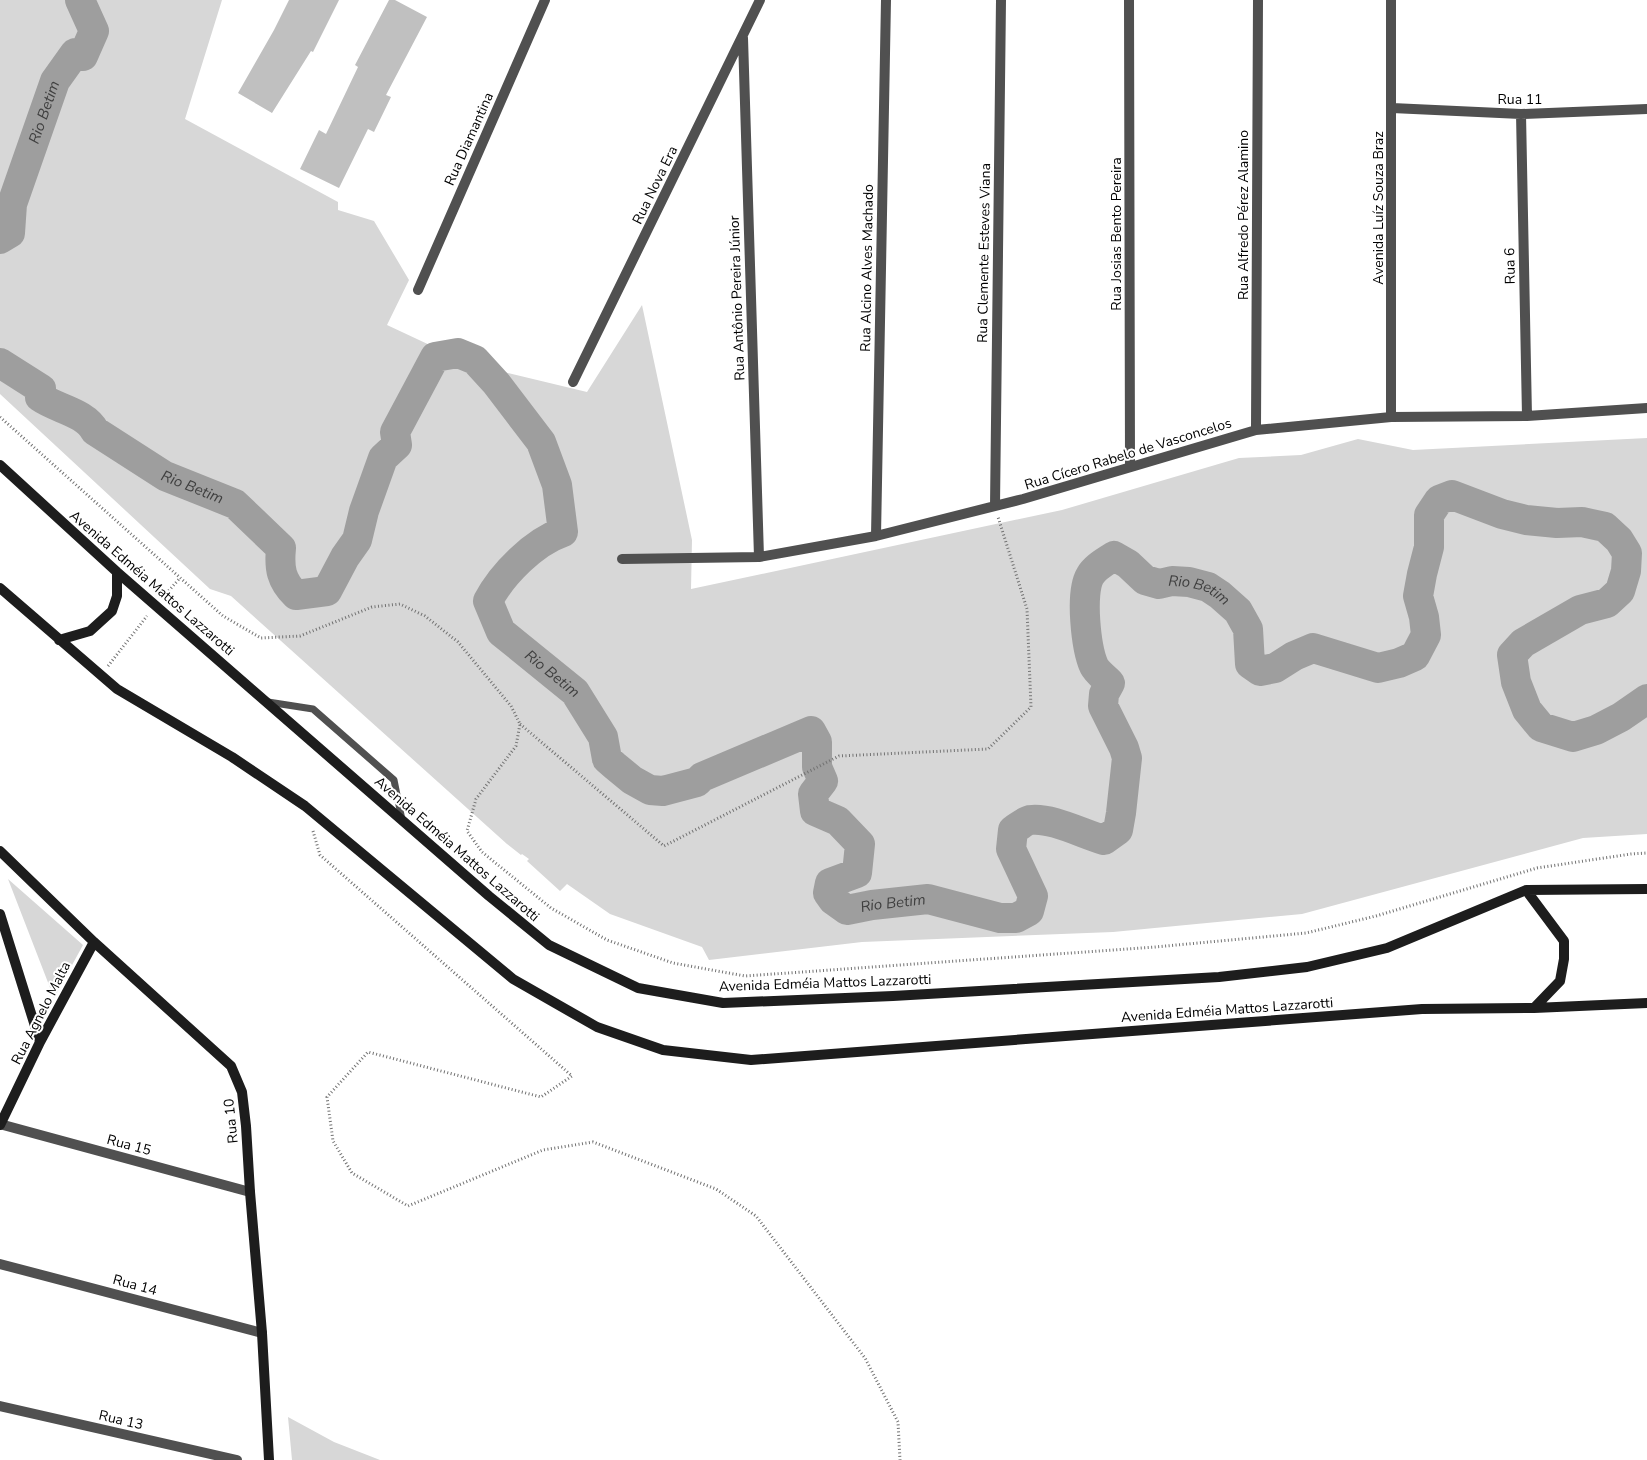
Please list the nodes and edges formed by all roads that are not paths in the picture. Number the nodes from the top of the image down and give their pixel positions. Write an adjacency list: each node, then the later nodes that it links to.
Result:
1 (545, 0): 12 (street, Rua Diamantina)
2 (760, 0): 8 (street, Rua Nova Era)
3 (886, 0): 21 (street, Rua Alcino Alves Machado)
4 (1001, 0): 20 (street, Rua Clemente Esteves Viana)
5 (1129, 0): 19 (street, Rua Josias Bento Pereira)
6 (1258, 0): 17 (street, Rua Alfredo Pérez Alamino)
7 (1391, 0): 9 (street, Avenida Luíz Souza Braz)
8 (743, 38): 13 (street, Rua Nova Era); 22 (street, Rua Antônio Pereira Júnior)
9 (1392, 108): 11 (street, Rua 11); 16 (street, Avenida Luíz Souza Braz)
10 (1647, 109): 11 (street, Rua 11)
11 (1521, 114): 15 (street, Rua 6)
12 (418, 290)
13 (573, 382)
14 (1647, 408): 15 (street, Rua Cícero Rabelo de Vasconcelos)
15 (1526, 416): 16 (street, Rua Cícero Rabelo de Vasconcelos)
16 (1391, 417): 17 (street, Rua Cícero Rabelo de Vasconcelos)
17 (1256, 430): 19 (street, Rua Cícero Rabelo de Vasconcelos)
18 (0, 465): 24 (main road, Avenida Edméia Mattos Lazzarotti)
19 (1130, 467): 20 (street, Rua Cícero Rabelo de Vasconcelos)
20 (995, 506): 21 (street, Rua Cícero Rabelo de Vasconcelos)
21 (876, 536): 22 (street, Rua Cícero Rabelo de Vasconcelos)
22 (759, 557): 23 (street, Rua Cícero Rabelo de Vasconcelos)
23 (622, 560)
24 (117, 572): 26 (main road); 27 (main road, Avenida Edméia Mattos Lazzarotti)
25 (0, 588): 26 (main road, Avenida Edméia Mattos Lazzarotti)
26 (59, 640): 35 (main road, Avenida Edméia Mattos Lazzarotti)
27 (266, 701): 28 (main road, Avenida Edméia Mattos Lazzarotti); 28 (lane)
28 (402, 820): 31 (main road, Avenida Edméia Mattos Lazzarotti)
29 (0, 851): 33 (main road, Rua 10)
30 (1647, 889): 31 (main road, Avenida Edméia Mattos Lazzarotti)
31 (1526, 890): 35 (main road)
32 (0, 914): 36 (main road)
33 (94, 942): 36 (main road, Rua Agnelo Malta); 38 (main road, Rua 10)
34 (1647, 1003): 35 (main road, Avenida Edméia Mattos Lazzarotti)
35 (1534, 1008)
36 (40, 1042): 37 (main road, Rua Agnelo Malta)
37 (0, 1125): 38 (street, Rua 15)
38 (250, 1192): 40 (main road, Rua 10)
39 (0, 1264): 40 (street, Rua 14)
40 (262, 1333): 43 (main road, Rua 10)
41 (0, 1406): 42 (street, Rua 13)
42 (237, 1460)
43 (269, 1460)

